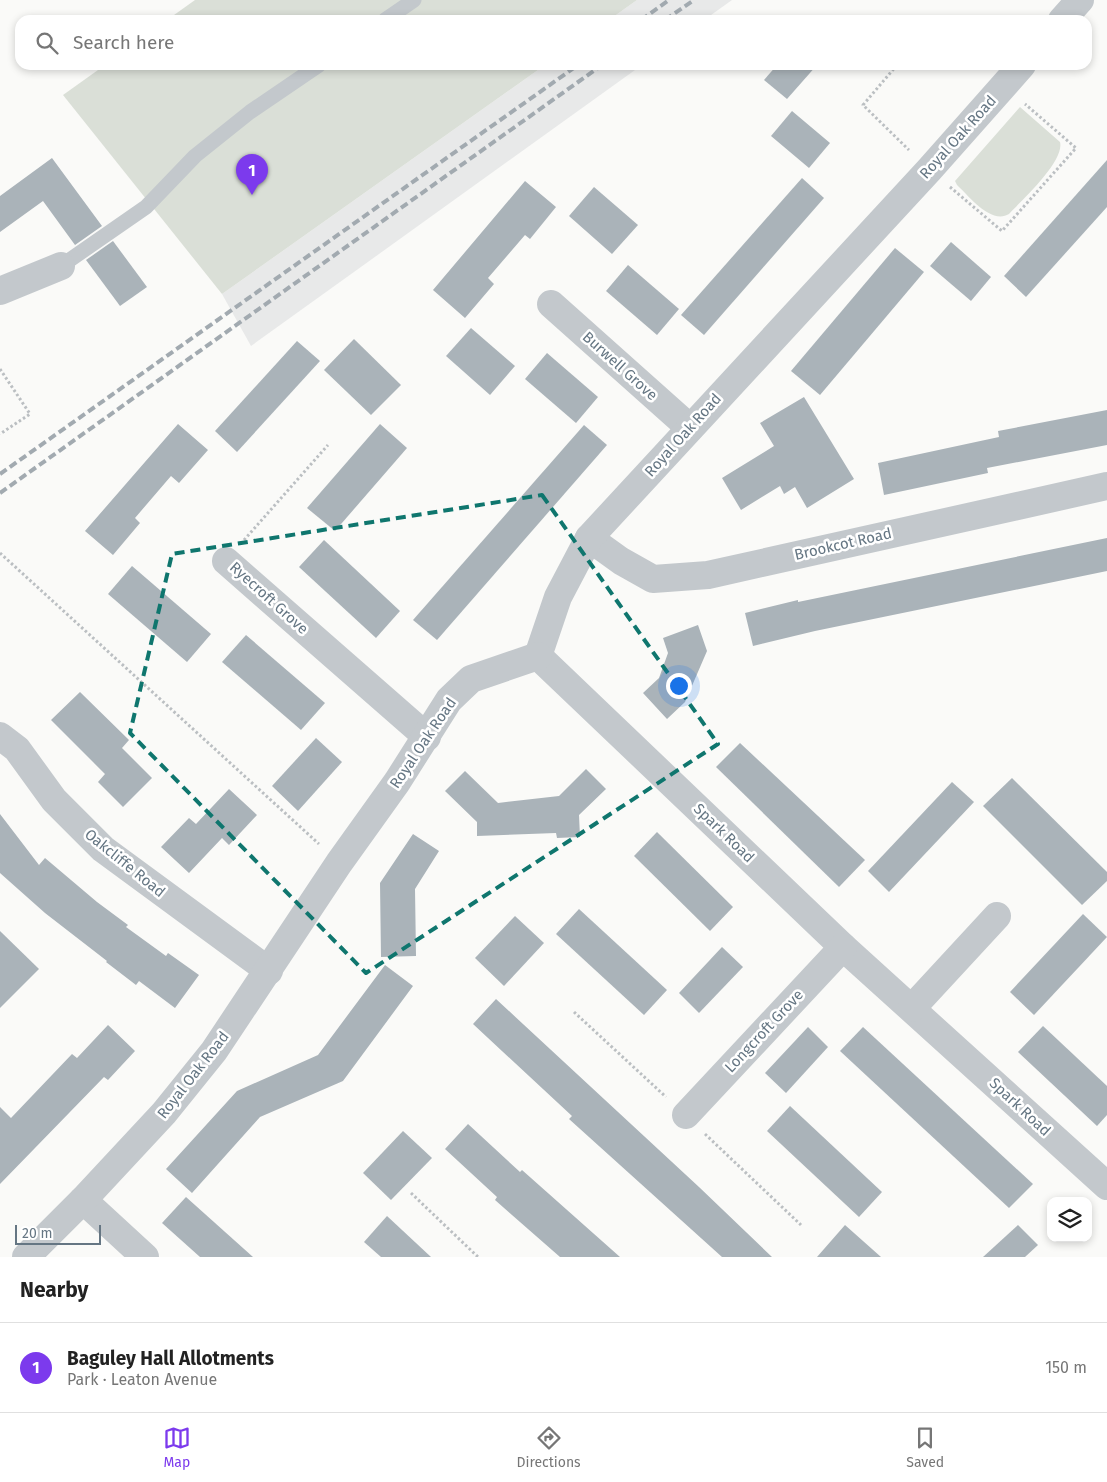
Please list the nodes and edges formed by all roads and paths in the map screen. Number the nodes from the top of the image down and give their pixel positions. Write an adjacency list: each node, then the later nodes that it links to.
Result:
1 (414, 0): 3 (lane)
2 (1080, 0): 4 (street)
3 (392, 15)
4 (1066, 15)
5 (312, 70): 10 (lane)
6 (894, 70): 9 (path)
7 (1018, 70): 8 (street, Royal Oak Road)
8 (1004, 86): 9 (street, Royal Oak Road); 9 (path)
9 (929, 170): 14 (street, Royal Oak Road)
10 (61, 266): 11 (street)
11 (0, 291)
12 (550, 304): 14 (street, Burwell Grove)
13 (0, 369): 15 (path)
14 (690, 428): 18 (street, Royal Oak Road)
15 (0, 434)
16 (328, 445): 20 (path, Ryecroft Grove)
17 (1107, 486): 18 (street, Brookcot Road)
18 (589, 538): 21 (street, Royal Oak Road)
19 (0, 553): 24 (path)
20 (226, 562): 23 (street, Ryecroft Grove)
21 (538, 656): 23 (street, Royal Oak Road); 26 (street, Spark Road)
22 (0, 736): 27 (street, Oakcliffe Road)
23 (426, 737): 24 (street, Royal Oak Road)
24 (339, 863): 27 (street, Royal Oak Road)
25 (997, 916): 28 (street)
26 (843, 947): 28 (street, Spark Road); 29 (street, Longcroft Grove)
27 (269, 971): 32 (street, Royal Oak Road)
28 (912, 1008): 30 (street, Spark Road)
29 (686, 1115)
30 (1107, 1186)
31 (411, 1193): 35 (path)
32 (83, 1200): 33 (street, Royal Oak Road); 34 (street)
33 (26, 1257)
34 (145, 1257)
35 (478, 1257)

